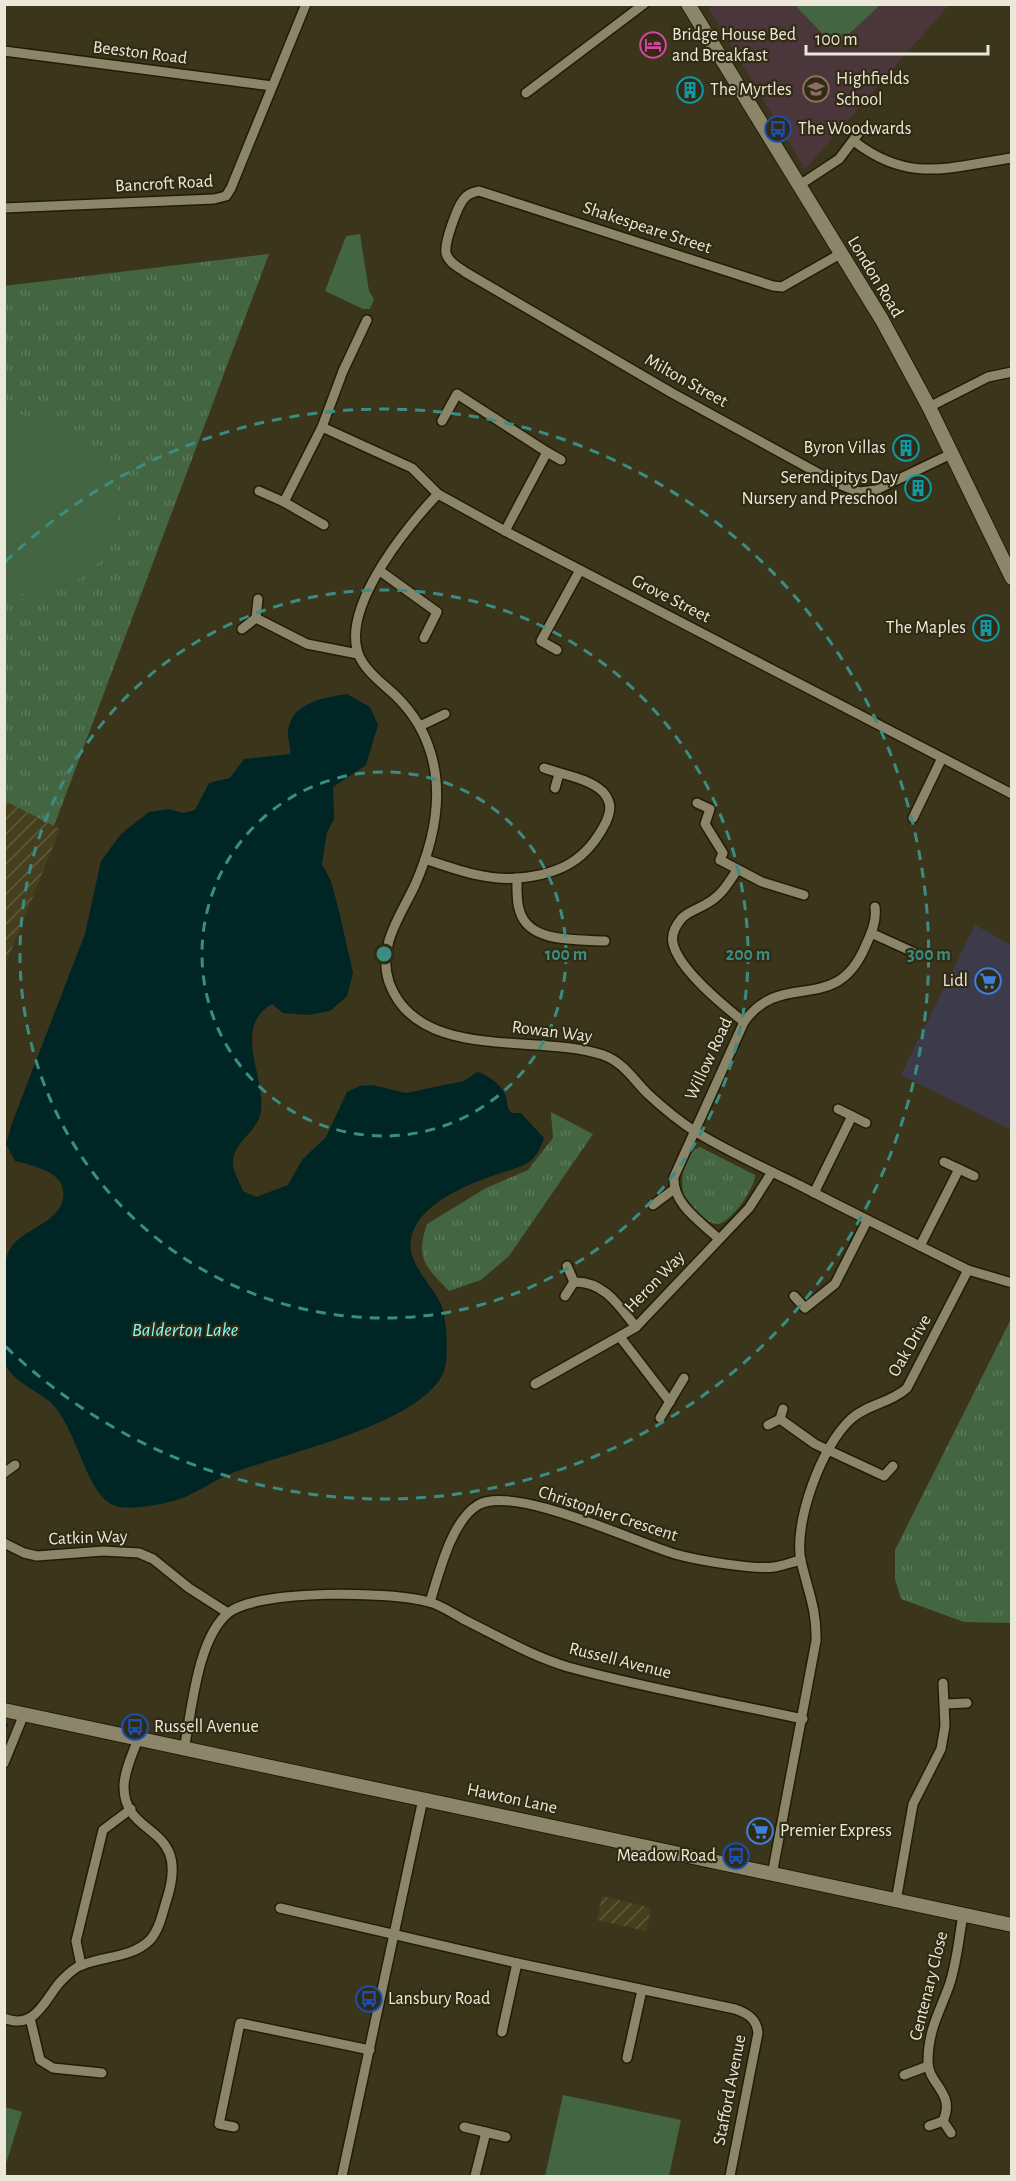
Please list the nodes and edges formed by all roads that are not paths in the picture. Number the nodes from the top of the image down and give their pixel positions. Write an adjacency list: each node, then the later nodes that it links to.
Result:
1 (306, 4): 5 (street, Bancroft Road)
2 (644, 4): 6 (street)
3 (688, 4): 10 (street, London Road)
4 (4, 51): 5 (street, Beeston Road)
5 (272, 86): 11 (street, Bancroft Road)
6 (526, 93)
7 (861, 130): 8 (street)
8 (855, 142): 9 (street); 10 (street)
9 (1011, 158)
10 (798, 186): 13 (street, London Road)
11 (4, 208)
12 (454, 222): 13 (street, Shakespeare Street); 20 (street, Milton Street)
13 (840, 254): 16 (street, London Road)
14 (367, 320): 18 (street)
15 (1011, 372): 16 (street)
16 (929, 407): 20 (street, London Road)
17 (442, 421): 19 (street)
18 (322, 427): 23 (street, Grove Street); 24 (street)
19 (547, 452): 21 (street); 26 (street)
20 (951, 454): 29 (street, London Road)
21 (561, 460)
22 (259, 491): 24 (street)
23 (438, 494): 26 (street, Grove Street); 28 (street)
24 (284, 502): 25 (street)
25 (324, 525)
26 (505, 531): 27 (street, Grove Street)
27 (580, 570): 34 (street); 38 (street, Grove Street)
28 (380, 571): 33 (street); 35 (street)
29 (1011, 578)
30 (258, 599): 31 (street)
31 (256, 618): 32 (street); 35 (street)
32 (242, 629)
33 (424, 638)
34 (557, 650)
35 (358, 654): 37 (street, Rowan Way)
36 (445, 714): 37 (street)
37 (420, 726): 45 (street, Rowan Way)
38 (942, 758): 42 (street, Grove Street); 44 (street)
39 (544, 768): 40 (street)
40 (559, 774): 41 (street); 47 (street)
41 (555, 788)
42 (1011, 794)
43 (697, 803): 46 (street)
44 (913, 818)
45 (425, 859): 47 (street); 59 (street, Rowan Way)
46 (737, 870): 48 (street); 55 (street)
47 (517, 878): 51 (street)
48 (804, 895)
49 (875, 907): 50 (street, Willow Road)
50 (871, 933): 54 (street); 55 (street, Willow Road)
51 (593, 940): 52 (street); 53 (street)
52 (605, 941)
53 (597, 950)
54 (915, 953)
55 (744, 1022): 59 (street, Willow Road)
56 (838, 1109): 57 (street)
57 (852, 1116): 58 (street); 65 (street)
58 (866, 1123)
59 (694, 1131): 62 (street, Rowan Way); 64 (street, Willow Road)
60 (944, 1161): 61 (street)
61 (959, 1169): 63 (street); 69 (street)
62 (772, 1172): 65 (street, Rowan Way); 68 (street, Heron Way)
63 (974, 1176)
64 (673, 1190): 66 (street); 68 (street)
65 (814, 1193): 67 (street, Rowan Way)
66 (653, 1205)
67 (867, 1221): 69 (street, Rowan Way); 75 (street)
68 (719, 1239): 76 (street, Heron Way)
69 (920, 1246): 71 (street, Rowan Way)
70 (567, 1266): 72 (street)
71 (968, 1270): 73 (street, Rowan Way); 85 (street, Oak Drive)
72 (574, 1282): 74 (street); 76 (street)
73 (1011, 1283)
74 (565, 1296)
75 (794, 1296)
76 (636, 1327): 77 (street, Heron Way)
77 (620, 1337): 79 (street, Heron Way); 80 (street)
78 (684, 1378): 80 (street)
79 (535, 1384)
80 (670, 1402): 82 (street)
81 (783, 1409): 83 (street)
82 (660, 1418)
83 (780, 1419): 84 (street); 85 (street)
84 (768, 1425)
85 (830, 1450): 89 (street); 92 (street, Oak Drive)
86 (15, 1465): 88 (street)
87 (893, 1466): 89 (street)
88 (4, 1473)
89 (884, 1476): 90 (street)
90 (885, 1487)
91 (4, 1542): 94 (street, Catkin Way)
92 (801, 1560): 93 (street, Christopher Crescent); 100 (street)
93 (430, 1602): 94 (street, Russell Avenue); 100 (street, Russell Avenue)
94 (228, 1613): 102 (street, Russell Avenue)
95 (943, 1683): 97 (street)
96 (967, 1703): 97 (street)
97 (945, 1704): 107 (street)
98 (4, 1710): 99 (street, Hawton Lane)
99 (24, 1714): 101 (street, Hawton Lane); 103 (street)
100 (803, 1719): 106 (street)
101 (138, 1738): 102 (street, Hawton Lane); 105 (street)
102 (184, 1749): 104 (street, Hawton Lane)
103 (4, 1764)
104 (423, 1799): 106 (street, Hawton Lane); 111 (street)
105 (131, 1809): 113 (street); 113 (street)
106 (772, 1875): 107 (street, Hawton Lane)
107 (896, 1901): 109 (street, Hawton Lane)
108 (280, 1908): 111 (street, Stafford Avenue)
109 (963, 1915): 110 (street, Hawton Lane); 120 (street, Centenary Close)
110 (1011, 1925)
111 (395, 1934): 112 (street, Stafford Avenue); 118 (street)
112 (517, 1964): 114 (street, Stafford Avenue); 117 (street)
113 (81, 1965): 116 (street)
114 (642, 1990): 119 (street); 132 (street, Stafford Avenue)
115 (4, 2018): 116 (street)
116 (30, 2018): 121 (street)
117 (502, 2032)
118 (369, 2050): 125 (street); 130 (street)
119 (627, 2058)
120 (928, 2066): 122 (street, Centenary Close); 123 (street, Centenary Close)
121 (102, 2073)
122 (904, 2075)
123 (943, 2121): 124 (street); 128 (street)
124 (929, 2126)
125 (234, 2127)
126 (464, 2127): 127 (street)
127 (486, 2132): 129 (street); 131 (street)
128 (951, 2133)
129 (506, 2137)
130 (342, 2176)
131 (475, 2176)
132 (730, 2176)

